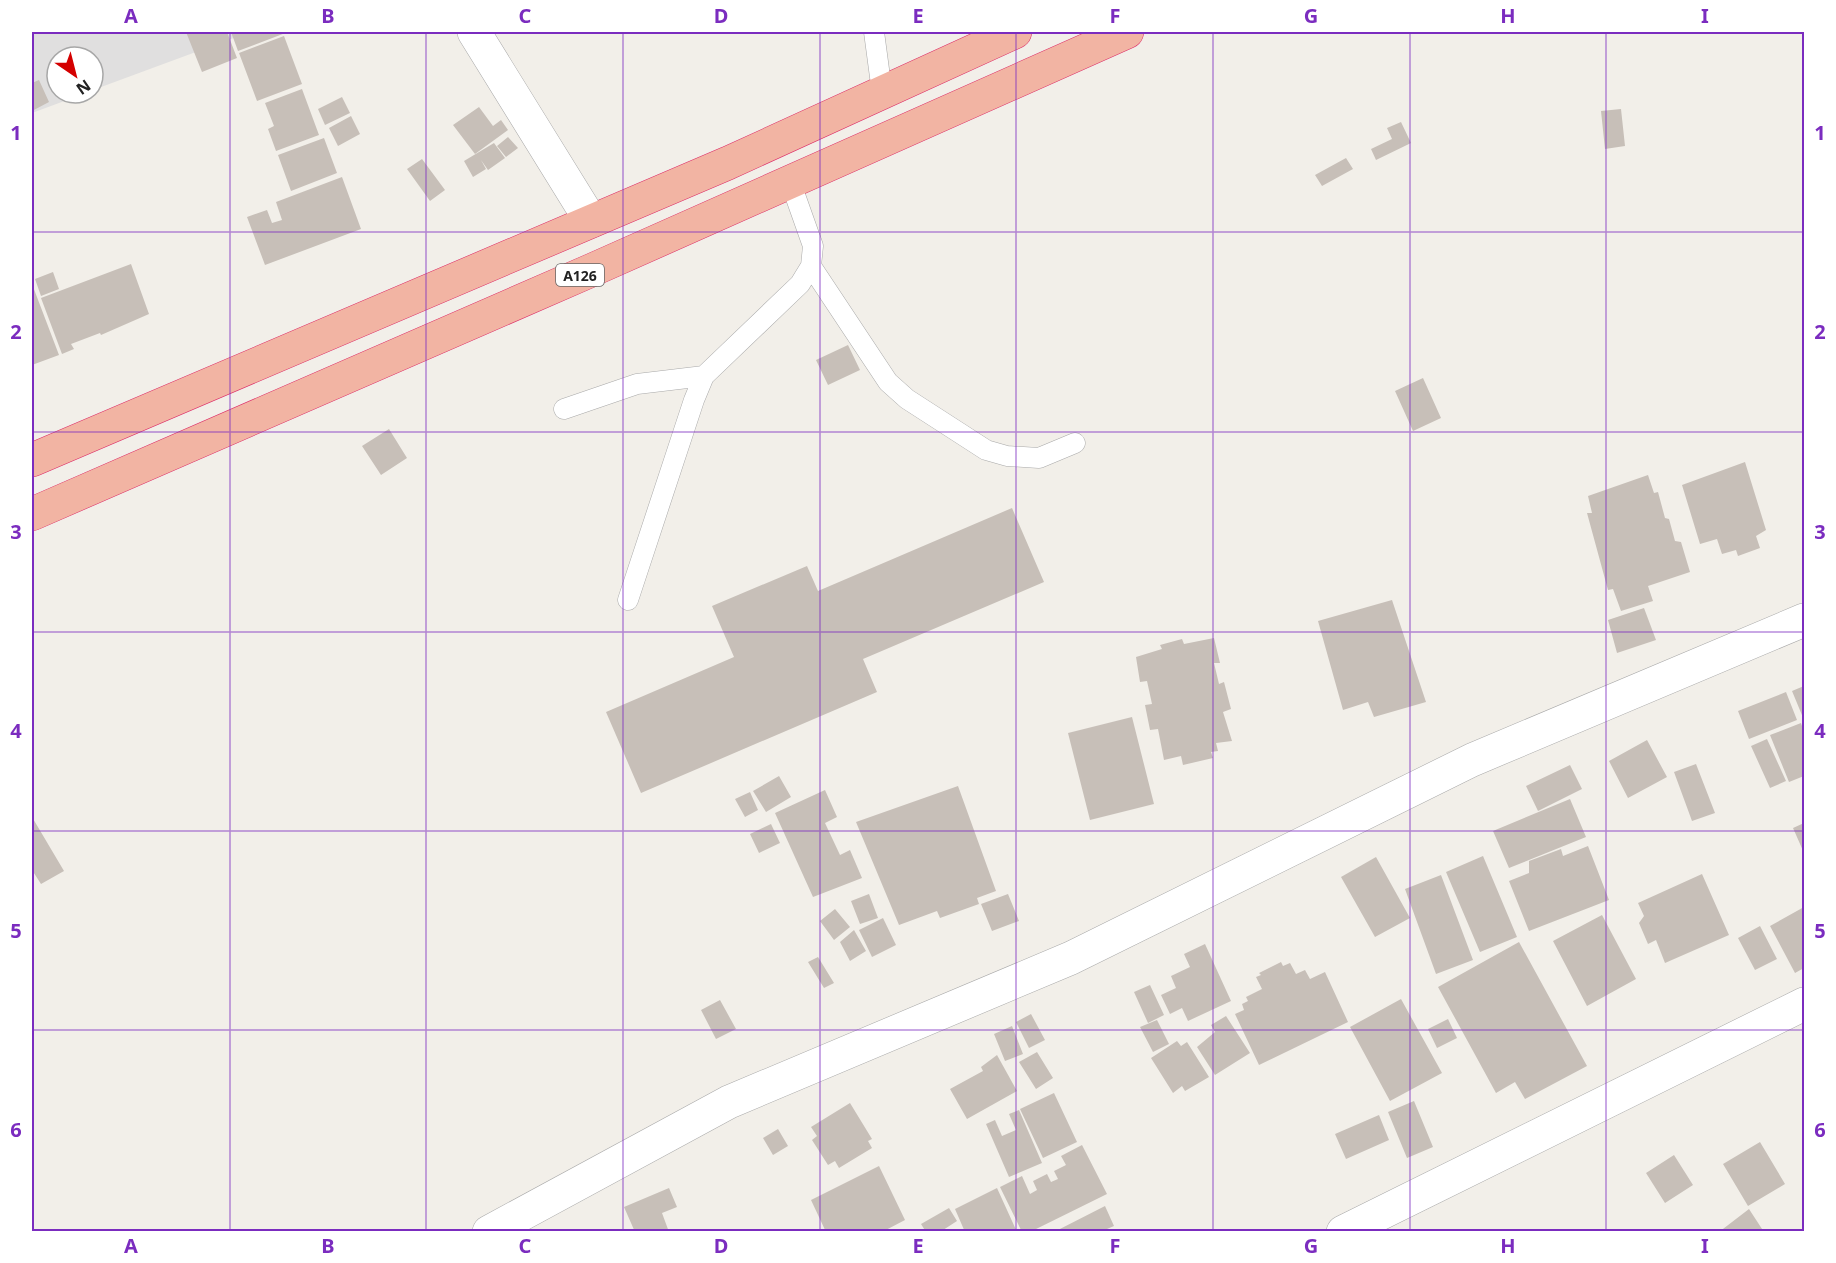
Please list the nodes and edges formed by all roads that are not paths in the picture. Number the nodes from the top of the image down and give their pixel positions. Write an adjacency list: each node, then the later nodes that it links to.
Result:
1 (474, 32): 7 (street)
2 (874, 32): 5 (lane)
3 (1015, 32): 5 (highway)
4 (1127, 32): 6 (highway, A126)
5 (882, 92): 7 (highway)
6 (790, 181): 8 (lane); 13 (highway, A126)
7 (591, 221): 12 (highway)
8 (811, 266): 9 (lane); 11 (lane)
9 (704, 376): 10 (lane); 14 (lane)
10 (564, 410)
11 (1076, 443)
12 (32, 460)
13 (32, 514)
14 (628, 600)
15 (1804, 620): 17 (street)
16 (1804, 1004): 18 (street)
17 (489, 1232)
18 (1343, 1232)

